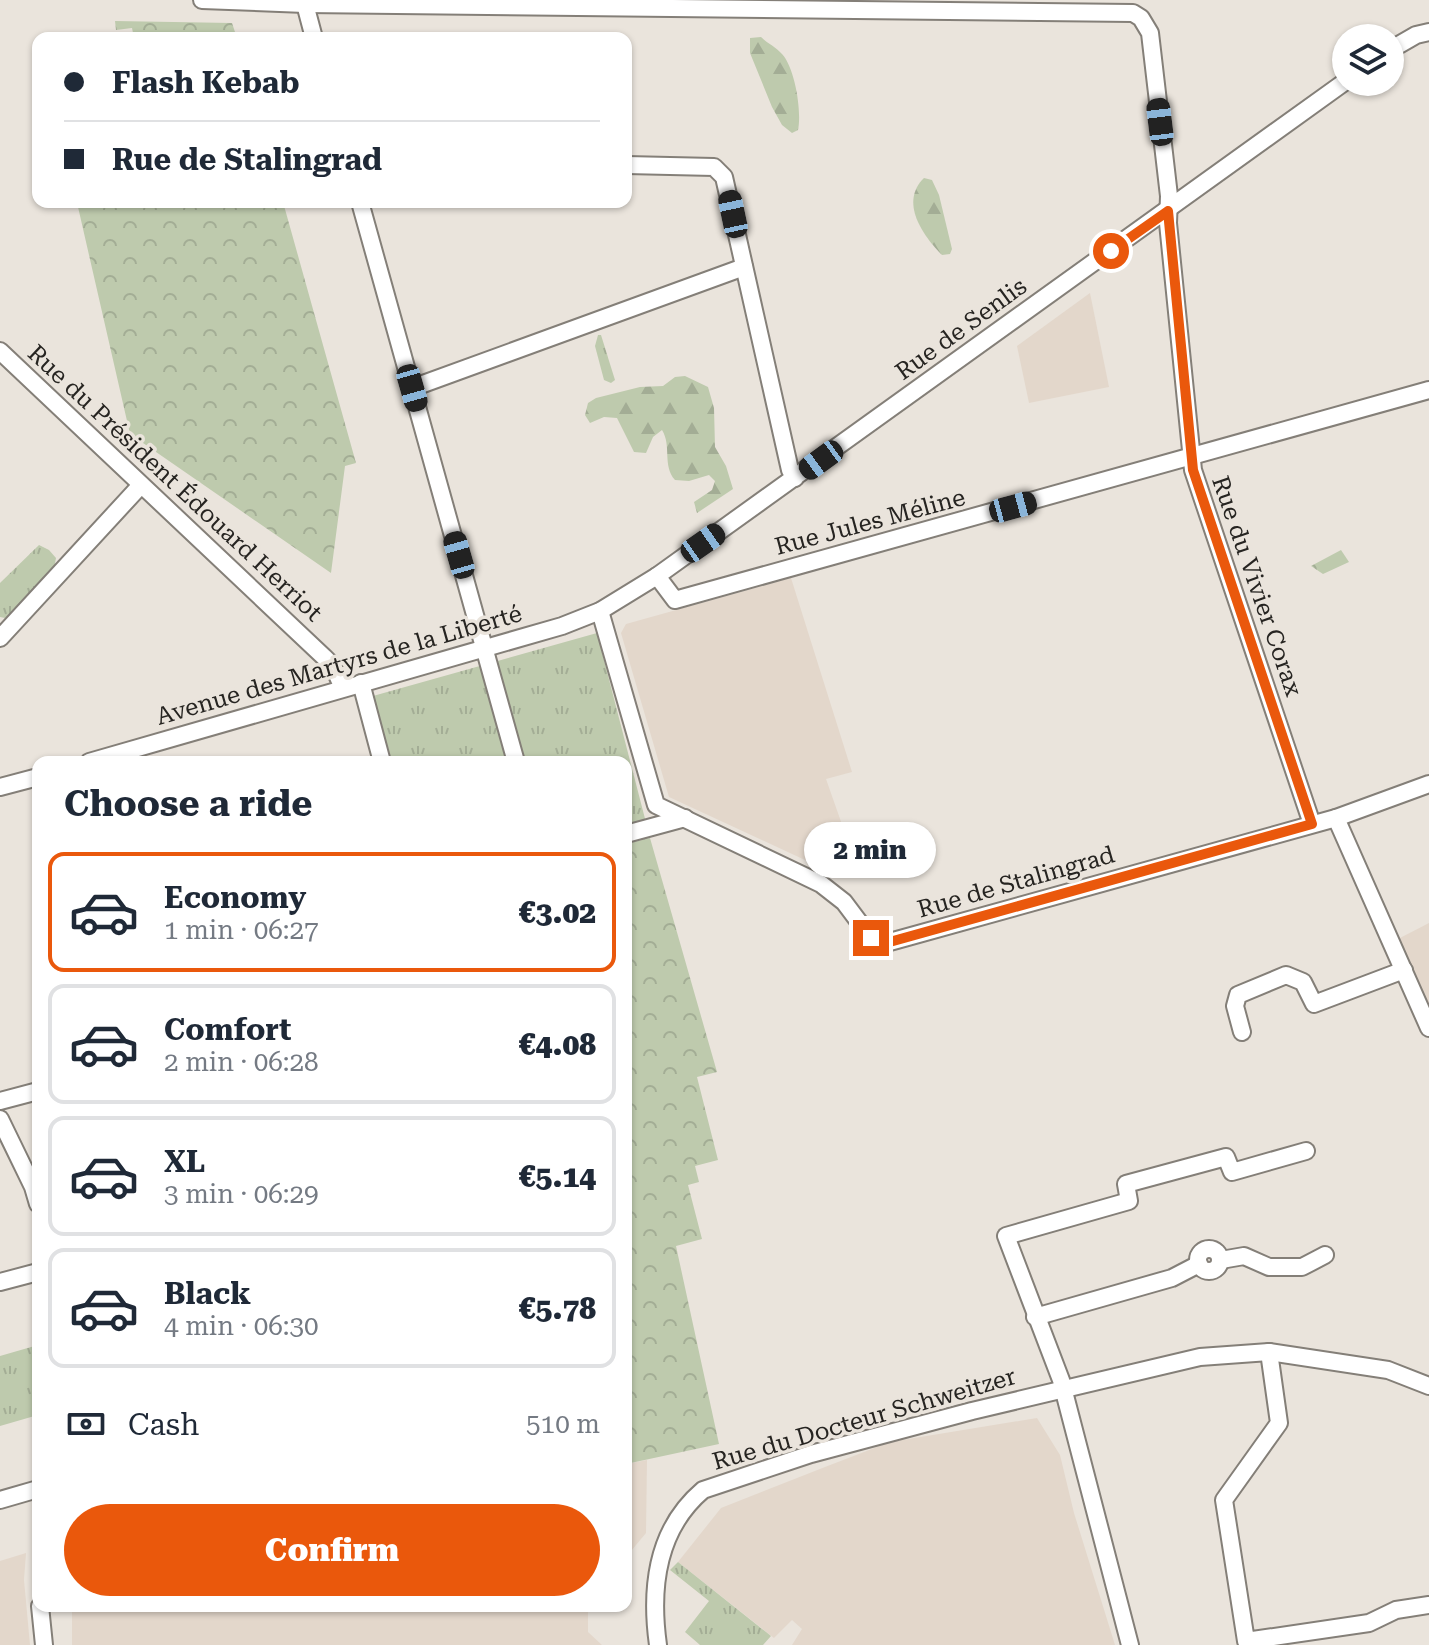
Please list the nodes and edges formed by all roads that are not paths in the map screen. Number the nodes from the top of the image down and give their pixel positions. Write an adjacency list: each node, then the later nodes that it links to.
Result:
1 (202, 0): 2 (street)
2 (305, 4): 3 (street); 9 (street, Rue du Vivier Corax)
3 (312, 32)
4 (1429, 32): 5 (street)
5 (1404, 42)
6 (1332, 91): 9 (street, Rue de Senlis)
7 (632, 165): 10 (street)
8 (362, 208): 12 (street)
9 (1168, 211): 14 (street, Rue du Vivier Corax); 15 (street, Rue de Senlis)
10 (744, 267): 12 (street); 15 (street)
11 (0, 351): 16 (street, Rue du Président Édouard Herriot)
12 (412, 388): 20 (street)
13 (1429, 390): 14 (street, Rue Jules Méline)
14 (1192, 458): 17 (street, Rue Jules Méline); 31 (street, Rue du Vivier Corax)
15 (795, 478): 17 (street, Rue de Senlis)
16 (141, 485): 19 (street); 22 (street, Rue du Président Édouard Herriot)
17 (657, 576): 18 (street, Rue de Senlis)
18 (600, 611): 20 (street, Avenue des Martyrs de la Liberté); 29 (street, Rue de Stalingrad)
19 (0, 638)
20 (485, 649): 21 (street, Avenue des Martyrs de la Liberté); 25 (street)
21 (361, 683): 22 (street, Avenue des Martyrs de la Liberté); 24 (street)
22 (343, 688): 23 (street, Avenue des Martyrs de la Liberté)
23 (110, 756)
24 (380, 756)
25 (514, 756)
26 (32, 779): 28 (street)
27 (1429, 784): 30 (street, Rue de Stalingrad)
28 (0, 787)
29 (685, 818): 31 (street, Rue de Stalingrad); 32 (street)
30 (1336, 818): 31 (street, Rue de Stalingrad); 33 (street)
31 (1312, 824)
32 (632, 832)
33 (1404, 970): 34 (street); 35 (street)
34 (1429, 1028)
35 (1242, 1032)
36 (32, 1093): 37 (street)
37 (0, 1101)
38 (0, 1119): 40 (street)
39 (1306, 1151): 44 (street)
40 (32, 1185)
41 (1325, 1255): 44 (street)
42 (32, 1274): 43 (street)
43 (0, 1282)
44 (1035, 1317): 47 (street)
45 (1269, 1352): 46 (street, Rue du Docteur Schweitzer); 47 (street, Rue du Docteur Schweitzer); 52 (street)
46 (1429, 1386)
47 (1062, 1389): 54 (street, Rue du Docteur Schweitzer); 55 (street)
48 (32, 1491): 49 (street)
49 (0, 1500)
50 (1429, 1605): 52 (street)
51 (41, 1612): 53 (street)
52 (1281, 1640)
53 (44, 1645)
54 (658, 1645)
55 (1130, 1645)

